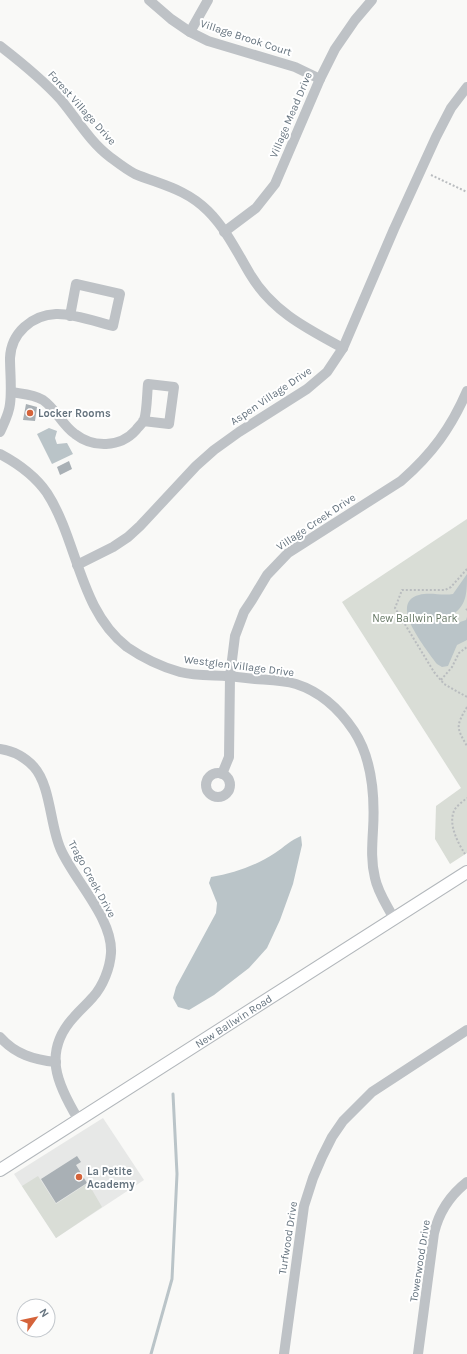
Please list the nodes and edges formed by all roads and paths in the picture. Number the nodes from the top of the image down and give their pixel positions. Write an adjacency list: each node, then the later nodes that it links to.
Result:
1 (149, 0): 4 (street, Village Brook Court)
2 (208, 0): 4 (street)
3 (372, 0): 6 (street, Village Mead Drive)
4 (190, 32): 6 (street, Village Brook Court)
5 (0, 46): 10 (street, Forest Village Drive)
6 (320, 79): 10 (street, Village Mead Drive)
7 (467, 87): 12 (street, Aspen Village Drive)
8 (431, 176): 9 (path)
9 (467, 192)
10 (224, 232): 12 (street, Forest Village Drive)
11 (70, 316): 11 (street); 14 (street)
12 (343, 348): 18 (street, Aspen Village Drive)
13 (467, 390): 21 (street, Village Creek Drive)
14 (11, 392): 15 (street); 16 (street)
15 (144, 421): 15 (street)
16 (0, 432)
17 (0, 454): 18 (street, Westglen Village Drive)
18 (78, 565): 21 (street, Westglen Village Drive)
19 (467, 569): 22 (path)
20 (467, 648): 22 (path)
21 (230, 676): 27 (street, Village Creek Drive); 31 (street, Westglen Village Drive)
22 (441, 680): 23 (path)
23 (467, 697)
24 (467, 707): 25 (path)
25 (467, 746)
26 (0, 749): 34 (street, Trago Creek Drive)
27 (222, 774)
28 (467, 798): 29 (path)
29 (465, 854)
30 (467, 872): 31 (main road, New Ballwin Road)
31 (394, 919): 35 (main road, New Ballwin Road)
32 (467, 1030): 38 (street, Turfwood Drive)
33 (0, 1037): 34 (street)
34 (56, 1062): 35 (street, Trago Creek Drive)
35 (78, 1119): 36 (main road, New Ballwin Road)
36 (0, 1170)
37 (467, 1182): 39 (street, Towerwood Drive)
38 (284, 1354)
39 (418, 1354)

